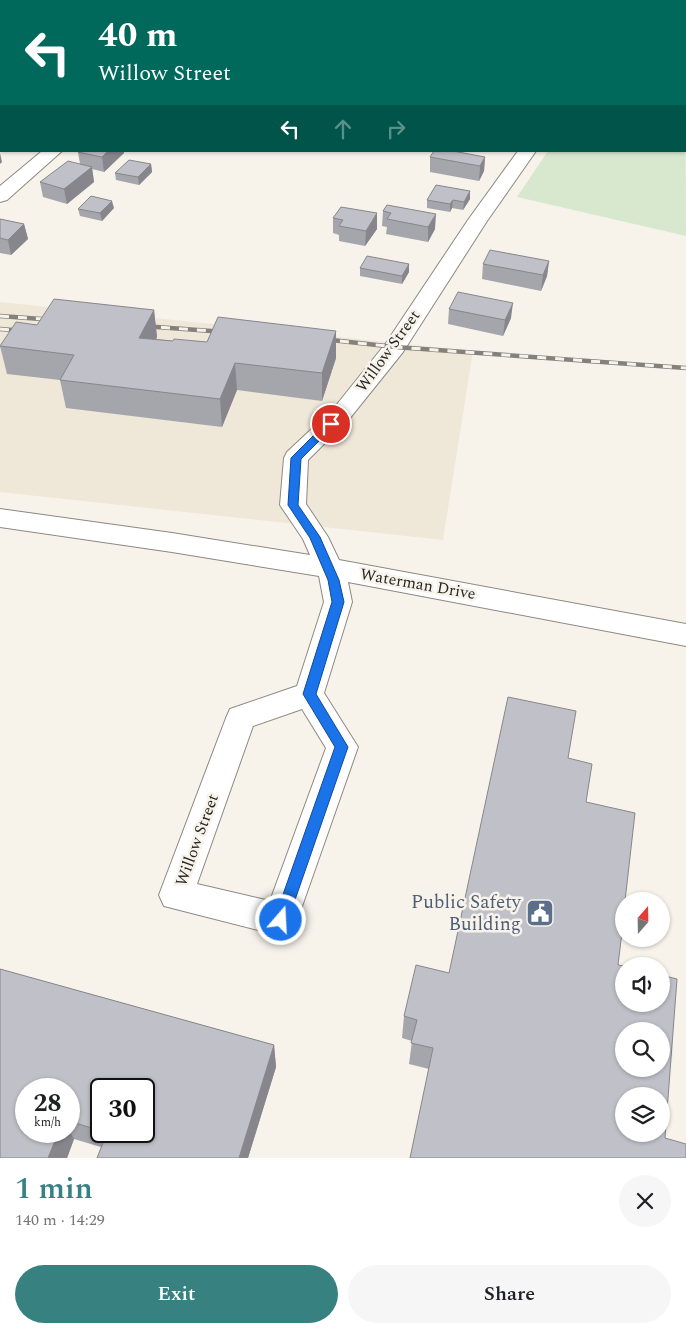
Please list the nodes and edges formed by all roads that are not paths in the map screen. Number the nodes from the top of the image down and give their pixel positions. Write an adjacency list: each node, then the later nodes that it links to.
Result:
1 (52, 152): 3 (main road)
2 (526, 152): 5 (main road, Willow Street)
3 (0, 196)
4 (0, 518): 5 (main road, Waterman Drive)
5 (327, 569): 6 (main road, Waterman Drive); 7 (main road, Willow Street)
6 (686, 635)
7 (310, 694): 7 (main road, Willow Street)

